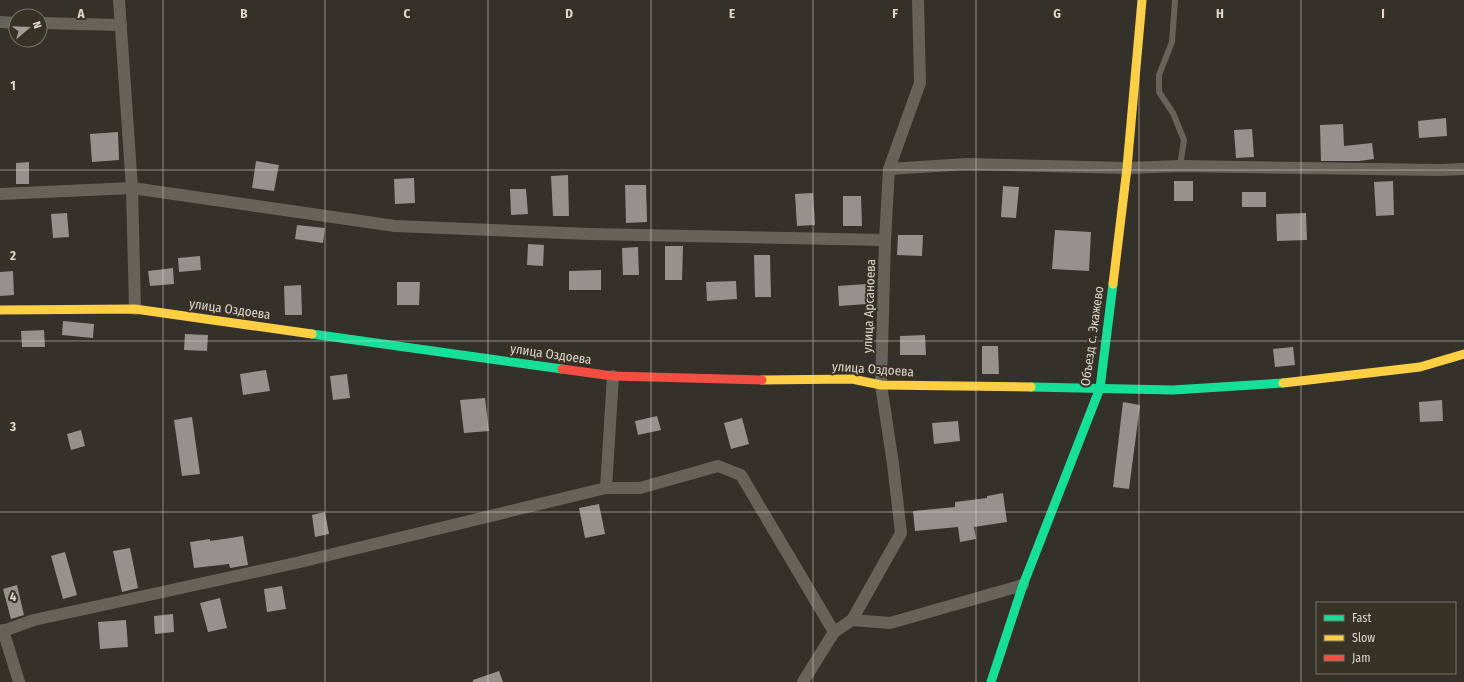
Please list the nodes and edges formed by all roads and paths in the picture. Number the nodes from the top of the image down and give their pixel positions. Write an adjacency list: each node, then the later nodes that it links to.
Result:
1 (119, 0): 6 (street)
2 (918, 0): 9 (street, улица Арсаноева)
3 (1142, 0): 8 (street, Объезд с. Экажево)
4 (1175, 0): 7 (lane)
5 (48, 23): 6 (street)
6 (121, 25): 11 (street)
7 (1180, 166): 8 (street); 10 (street)
8 (1127, 168): 9 (street); 19 (street, Объезд с. Экажево)
9 (889, 169): 13 (street, улица Арсаноева)
10 (1464, 169)
11 (132, 188): 12 (street); 13 (street); 14 (street)
12 (0, 194)
13 (885, 240): 18 (street, улица Арсаноева)
14 (135, 309): 15 (street, улица Оздоева); 17 (street, улица Оздоева)
15 (0, 310)
16 (1464, 354): 19 (street, улица Оздоева)
17 (613, 376): 18 (street, улица Оздоева); 20 (street)
18 (881, 385): 19 (street, улица Оздоева); 22 (street, улица Арсаноева)
19 (1100, 388): 21 (street, Объезд с. Экажево)
20 (606, 488): 23 (street); 24 (street)
21 (1024, 585): 22 (street); 27 (street, Объезд с. Экажево)
22 (852, 620): 24 (street, улица Арсаноева)
23 (2, 631): 25 (street)
24 (834, 632): 26 (street, улица Арсаноева)
25 (19, 682)
26 (803, 682)
27 (992, 682)

